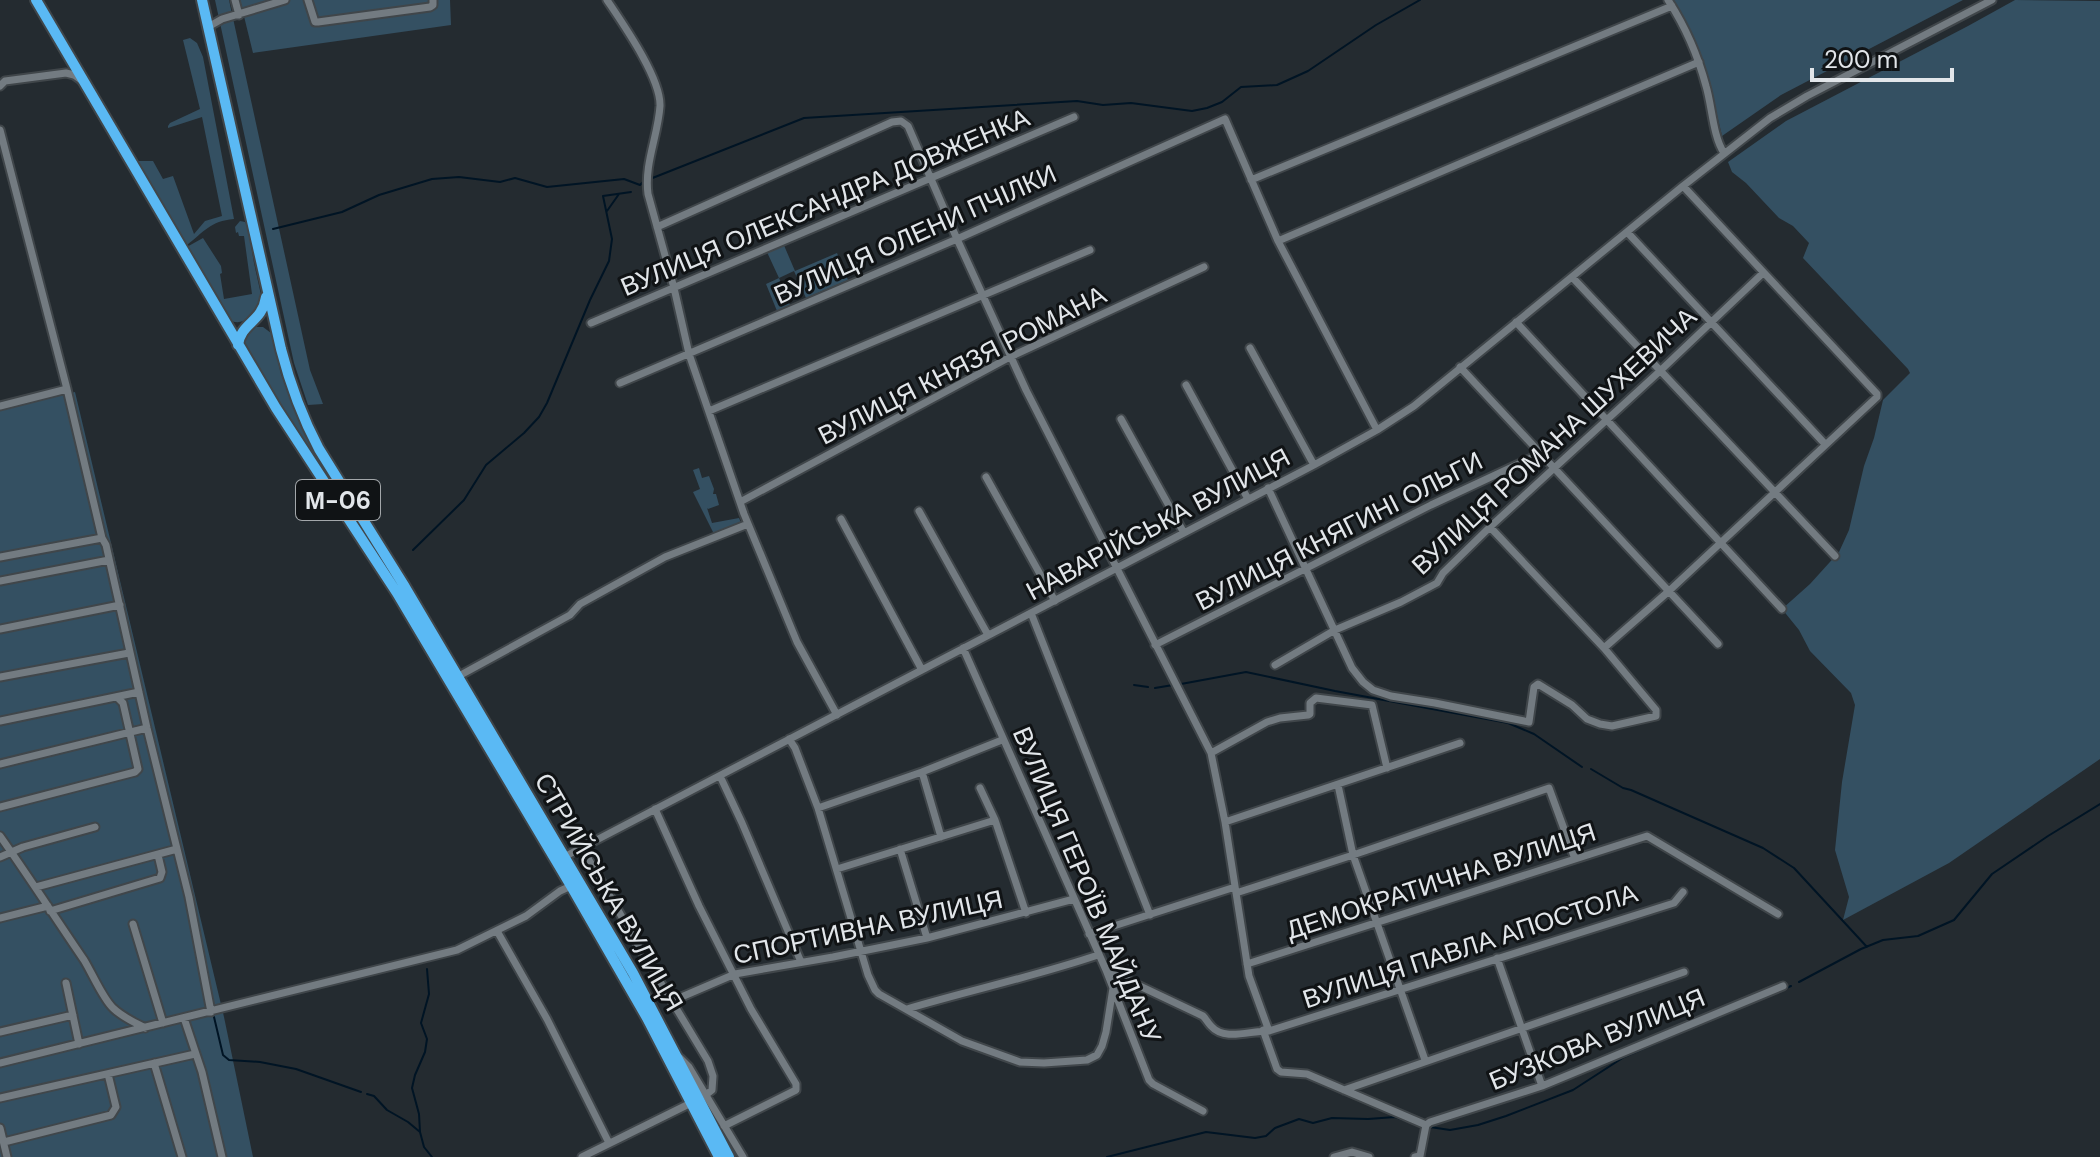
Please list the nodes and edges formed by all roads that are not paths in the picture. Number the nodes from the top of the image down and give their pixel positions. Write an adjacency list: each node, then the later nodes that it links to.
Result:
1 (36, 0): 13 (highway, М-06)
2 (202, 0): 12 (highway, М-06)
3 (235, 0): 11 (street)
4 (285, 0): 9 (street)
5 (308, 0): 6 (street)
6 (433, 0)
7 (1992, 0): 20 (street, НАВАРІЙСЬКА ВУЛИЦЯ)
8 (1670, 3): 14 (street); 22 (street)
9 (261, 4): 11 (street)
10 (610, 4): 24 (street)
11 (239, 15): 12 (street)
12 (208, 27): 33 (highway, М-06)
13 (70, 60): 15 (street); 16 (highway, М-06)
14 (1699, 62): 20 (street); 27 (street)
15 (66, 73): 16 (street); 17 (street)
16 (82, 80): 39 (highway, М-06)
17 (0, 86)
18 (1074, 117): 21 (street, ВУЛИЦЯ ОЛЕКСАНДРА ДОВЖЕНКА)
19 (0, 130): 48 (street)
20 (1724, 153): 23 (street, НАВАРІЙСЬКА ВУЛИЦЯ)
21 (931, 178): 24 (street); 26 (street); 32 (street, ВУЛИЦЯ ОЛЕКСАНДРА ДОВЖЕНКА)
22 (1251, 180): 26 (street, ВУЛИЦЯ ОЛЕНИ ПЧІЛКИ); 27 (street)
23 (1683, 186): 25 (street, НАВАРІЙСЬКА ВУЛИЦЯ); 30 (street)
24 (657, 227): 32 (street)
25 (1627, 232): 31 (street, НАВАРІЙСЬКА ВУЛИЦЯ); 36 (street)
26 (957, 239): 34 (street); 42 (street, ВУЛИЦЯ ОЛЕНИ ПЧІЛКИ)
27 (1278, 241): 53 (street)
28 (1090, 250): 34 (street)
29 (1204, 267): 43 (street, ВУЛИЦЯ КНЯЗЯ РОМАНА)
30 (1763, 273): 36 (street, ВУЛИЦЯ РОМАНА ШУХЕВИЧА); 54 (street)
31 (1572, 277): 35 (street, НАВАРІЙСЬКА ВУЛИЦЯ); 45 (street)
32 (674, 288): 37 (street, ВУЛИЦЯ ОЛЕКСАНДРА ДОВЖЕНКА); 42 (street)
33 (268, 290): 38 (highway); 41 (highway, М-06)
34 (983, 296): 43 (street); 50 (street)
35 (1516, 322): 44 (street, НАВАРІЙСЬКА ВУЛИЦЯ); 52 (street)
36 (1710, 322): 45 (street, ВУЛИЦЯ РОМАНА ШУХЕВИЧА); 54 (street)
37 (591, 323)
38 (248, 326): 39 (highway); 41 (highway)
39 (238, 345): 89 (highway, М-06)
40 (1250, 348): 56 (street)
41 (281, 349): 89 (highway, М-06)
42 (689, 354): 46 (street, ВУЛИЦЯ ОЛЕНИ ПЧІЛКИ); 50 (street)
43 (1010, 357): 62 (street, ВУЛИЦЯ КНЯЗЯ РОМАНА); 73 (street)
44 (1460, 367): 53 (street, НАВАРІЙСЬКА ВУЛИЦЯ); 55 (street)
45 (1660, 371): 52 (street, ВУЛИЦЯ РОМАНА ШУХЕВИЧА); 60 (street)
46 (620, 383)
47 (1186, 385): 61 (street)
48 (67, 389): 49 (street); 68 (street)
49 (0, 406)
50 (709, 411): 62 (street)
51 (1121, 419): 67 (street)
52 (1608, 420): 57 (street, ВУЛИЦЯ РОМАНА ШУХЕВИЧА); 69 (street)
53 (1377, 430): 56 (street, НАВАРІЙСЬКА ВУЛИЦЯ)
54 (1825, 444): 60 (street)
55 (1540, 454): 57 (street); 74 (street, ВУЛИЦЯ КНЯГИНІ ОЛЬГИ)
56 (1314, 465): 59 (street, НАВАРІЙСЬКА ВУЛИЦЯ)
57 (1554, 469): 66 (street, ВУЛИЦЯ РОМАНА ШУХЕВИЧА); 76 (street)
58 (986, 477): 77 (street)
59 (1268, 488): 61 (street, НАВАРІЙСЬКА ВУЛИЦЯ); 74 (street)
60 (1773, 493): 69 (street); 70 (street)
61 (1248, 499): 67 (street, НАВАРІЙСЬКА ВУЛИЦЯ)
62 (740, 502): 65 (street)
63 (919, 511): 83 (street)
64 (841, 519): 91 (street)
65 (748, 524): 93 (street); 96 (street)
66 (1490, 527): 82 (street, ВУЛИЦЯ РОМАНА ШУХЕВИЧА); 87 (street)
67 (1184, 533): 73 (street, НАВАРІЙСЬКА ВУЛИЦЯ)
68 (102, 538): 71 (street); 72 (street)
69 (1720, 542): 76 (street); 79 (street)
70 (1835, 556)
71 (0, 557)
72 (109, 560): 75 (street); 78 (street)
73 (1117, 568): 77 (street, НАВАРІЙСЬКА ВУЛИЦЯ); 85 (street)
74 (1307, 568): 82 (street); 85 (street, ВУЛИЦЯ КНЯГИНІ ОЛЬГИ)
75 (0, 581)
76 (1669, 591): 84 (street); 87 (street)
77 (1055, 601): 80 (street, НАВАРІЙСЬКА ВУЛИЦЯ)
78 (120, 605): 81 (street); 88 (street)
79 (1782, 609)
80 (1031, 613): 83 (street, НАВАРІЙСЬКА ВУЛИЦЯ); 136 (street)
81 (0, 629)
82 (1335, 630): 87 (street); 90 (street, ВУЛИЦЯ РОМАНА ШУХЕВИЧА)
83 (988, 635): 86 (street, НАВАРІЙСЬКА ВУЛИЦЯ)
84 (1718, 644)
85 (1155, 645): 103 (street)
86 (963, 648): 91 (street, НАВАРІЙСЬКА ВУЛИЦЯ); 101 (street, ВУЛИЦЯ ГЕРОЇВ МАЙДАНУ)
87 (1604, 648)
88 (129, 653): 92 (street); 94 (street)
89 (439, 655): 93 (highway, СТРИЙСЬКА ВУЛИЦЯ / М-06); 128 (highway, СТРИЙСЬКА ВУЛИЦЯ / М-06)
90 (1275, 665)
91 (922, 670): 96 (street, НАВАРІЙСЬКА ВУЛИЦЯ)
92 (0, 677)
93 (457, 677): 125 (highway, СТРИЙСЬКА ВУЛИЦЯ / М-06)
94 (139, 692): 95 (street); 98 (street)
95 (117, 697): 97 (street); 99 (street)
96 (837, 715): 100 (street, НАВАРІЙСЬКА ВУЛИЦЯ)
97 (0, 721)
98 (147, 728): 99 (street); 119 (street)
99 (129, 733): 104 (street); 110 (street)
100 (789, 739): 107 (street, НАВАРІЙСЬКА ВУЛИЦЯ); 111 (street)
101 (1002, 740): 106 (street); 132 (street, ВУЛИЦЯ ГЕРОЇВ МАЙДАНУ)
102 (1460, 743): 105 (street)
103 (1211, 753): 105 (street); 114 (street)
104 (0, 764)
105 (1387, 768): 108 (street)
106 (922, 772): 111 (street); 117 (street)
107 (720, 776): 112 (street, НАВАРІЙСЬКА ВУЛИЦЯ); 146 (street)
108 (1338, 785): 114 (street); 123 (street)
109 (980, 788): 113 (street)
110 (0, 807)
111 (818, 808): 127 (street)
112 (655, 809): 118 (street, НАВАРІЙСЬКА ВУЛИЦЯ); 150 (street)
113 (995, 820): 117 (street); 134 (street)
114 (1225, 822): 130 (street)
115 (95, 827): 121 (street)
116 (0, 836): 121 (street)
117 (941, 837): 120 (street)
118 (583, 846): 125 (street, НАВАРІЙСЬКА ВУЛИЦЯ); 155 (street)
119 (177, 849): 122 (street); 157 (street)
120 (900, 849): 127 (street); 142 (street)
121 (11, 852): 124 (street); 129 (street)
122 (158, 855): 129 (street); 133 (street)
123 (1353, 855): 126 (street); 130 (street); 138 (street)
124 (0, 857)
125 (564, 857): 167 (highway, СТРИЙСЬКА ВУЛИЦЯ / М-06)
126 (1575, 859): 135 (street, ДЕМОКРАТИЧНА ВУЛИЦЯ); 138 (street, ДЕМОКРАТИЧНА ВУЛИЦЯ)
127 (837, 869): 143 (street)
128 (571, 886): 140 (street); 176 (highway, СТРИЙСЬКА ВУЛИЦЯ / М-06)
129 (36, 887): 133 (street)
130 (1235, 890): 136 (street); 147 (street)
131 (1683, 892): 145 (street, ВУЛИЦЯ ПАВЛА АПОСТОЛА)
132 (1074, 899): 134 (street, СПОРТИВНА ВУЛИЦЯ); 141 (street, ВУЛИЦЯ ГЕРОЇВ МАЙДАНУ)
133 (49, 908): 137 (street); 162 (street)
134 (1026, 913): 142 (street, СПОРТИВНА ВУЛИЦЯ)
135 (1778, 914)
136 (1150, 915): 141 (street)
137 (0, 918)
138 (1375, 923): 147 (street, ДЕМОКРАТИЧНА ВУЛИЦЯ); 154 (street)
139 (133, 924): 160 (street)
140 (497, 931): 157 (street); 182 (street)
141 (1089, 934): 144 (street, ВУЛИЦЯ ГЕРОЇВ МАЙДАНУ)
142 (927, 938): 143 (street, СПОРТИВНА ВУЛИЦЯ)
143 (861, 951): 146 (street, СПОРТИВНА ВУЛИЦЯ); 156 (street)
144 (1098, 955): 148 (street, ВУЛИЦЯ ГЕРОЇВ МАЙДАНУ); 156 (street)
145 (1497, 958): 154 (street, ВУЛИЦЯ ПАВЛА АПОСТОЛА); 161 (street)
146 (801, 962): 150 (street, СПОРТИВНА ВУЛИЦЯ)
147 (1247, 964): 163 (street)
148 (1106, 970): 153 (street, ВУЛИЦЯ ГЕРОЇВ МАЙДАНУ); 163 (street, ВУЛИЦЯ ПАВЛА АПОСТОЛА)
149 (1684, 972): 161 (street)
150 (735, 974): 155 (street, СПОРТИВНА ВУЛИЦЯ); 179 (street)
151 (66, 983): 158 (street)
152 (1783, 986): 172 (street, БУЗКОВА ВУЛИЦЯ)
153 (1113, 988): 156 (street); 177 (street, ВУЛИЦЯ ГЕРОЇВ МАЙДАНУ)
154 (1400, 990): 163 (street, ВУЛИЦЯ ПАВЛА АПОСТОЛА); 168 (street)
155 (672, 1001): 174 (street)
156 (907, 1009)
157 (211, 1012): 159 (street)
158 (73, 1015): 164 (street); 165 (street)
159 (184, 1018): 160 (street); 166 (street)
160 (163, 1023): 162 (street)
161 (1521, 1027): 168 (street); 172 (street)
162 (145, 1028): 165 (street)
163 (1266, 1030): 173 (street)
164 (0, 1032)
165 (79, 1044): 169 (street)
166 (195, 1054): 170 (street); 185 (street)
167 (676, 1054): 174 (street); 188 (highway, СТРИЙСЬКА ВУЛИЦЯ / М-06)
168 (1425, 1060): 173 (street)
169 (0, 1061)
170 (154, 1063): 171 (street); 184 (street)
171 (108, 1074): 175 (street); 181 (street)
172 (1542, 1086): 178 (street, БУЗКОВА ВУЛИЦЯ)
173 (1344, 1090): 178 (street)
174 (707, 1094): 179 (street)
175 (0, 1098)
176 (691, 1103): 182 (street); 187 (highway, СТРИЙСЬКА ВУЛИЦЯ / М-06)
177 (1203, 1111)
178 (1426, 1125): 192 (street)
179 (724, 1126): 189 (street)
180 (0, 1128): 181 (street)
181 (4, 1142): 183 (street)
182 (609, 1143): 186 (street)
183 (7, 1157)
184 (182, 1157)
185 (222, 1157)
186 (582, 1157)
187 (719, 1157)
188 (729, 1157)
189 (743, 1157)
190 (1334, 1157): 191 (street)
191 (1369, 1157)
192 (1415, 1157)

